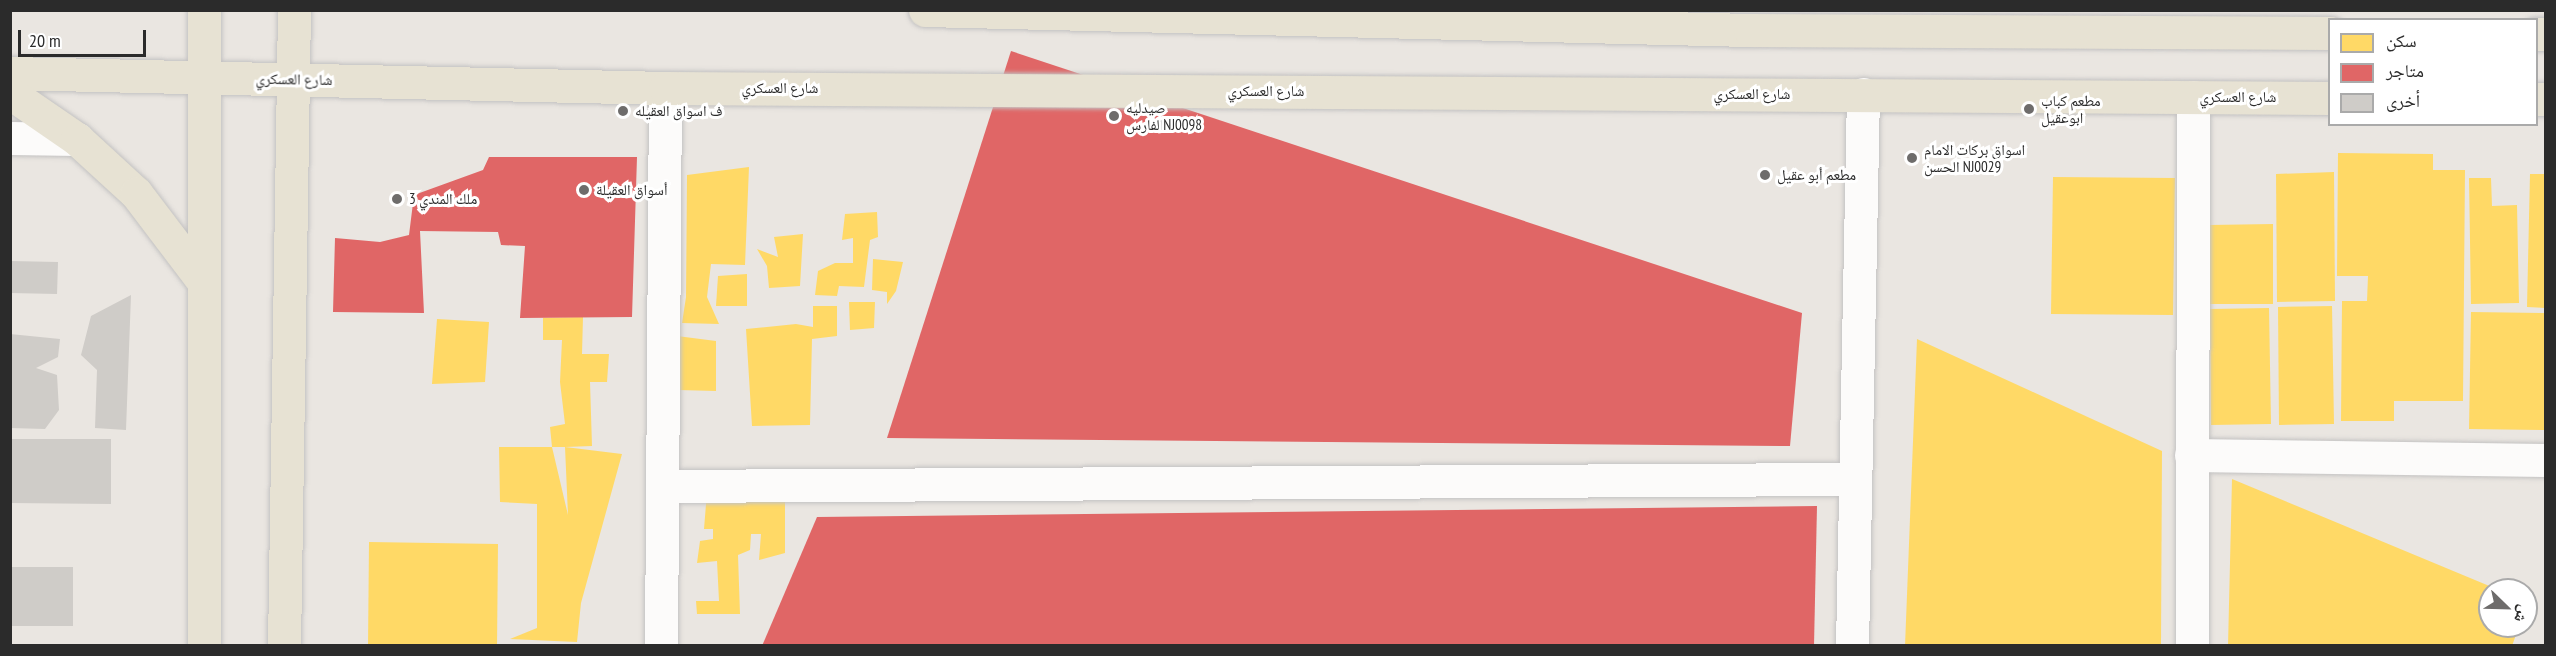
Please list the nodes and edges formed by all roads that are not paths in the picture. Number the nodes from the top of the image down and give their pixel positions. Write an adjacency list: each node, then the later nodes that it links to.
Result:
1 (204, 10): 8 (main road)
2 (294, 10): 9 (main road)
3 (925, 10): 4 (main road)
4 (1750, 20): 5 (main road)
5 (2097, 21): 6 (main road)
6 (2328, 33)
7 (10, 73): 8 (main road, شارع العسكري)
8 (202, 77): 9 (main road, شارع العسكري); 17 (main road)
9 (294, 79): 10 (main road, شارع العسكري); 23 (main road)
10 (665, 88): 12 (main road, شارع العسكري); 21 (street)
11 (10, 93): 16 (main road)
12 (1863, 94): 13 (main road, شارع العسكري); 20 (street)
13 (2193, 97): 14 (main road, شارع العسكري); 18 (street)
14 (2328, 98)
15 (10, 138): 16 (street)
16 (77, 139): 17 (main road)
17 (202, 280): 22 (main road)
18 (2190, 456): 19 (street); 26 (street)
19 (2546, 460)
20 (1855, 479): 21 (street); 25 (street)
21 (662, 486): 24 (street)
22 (204, 645)
23 (284, 645)
24 (661, 645)
25 (1852, 645)
26 (2192, 645)

